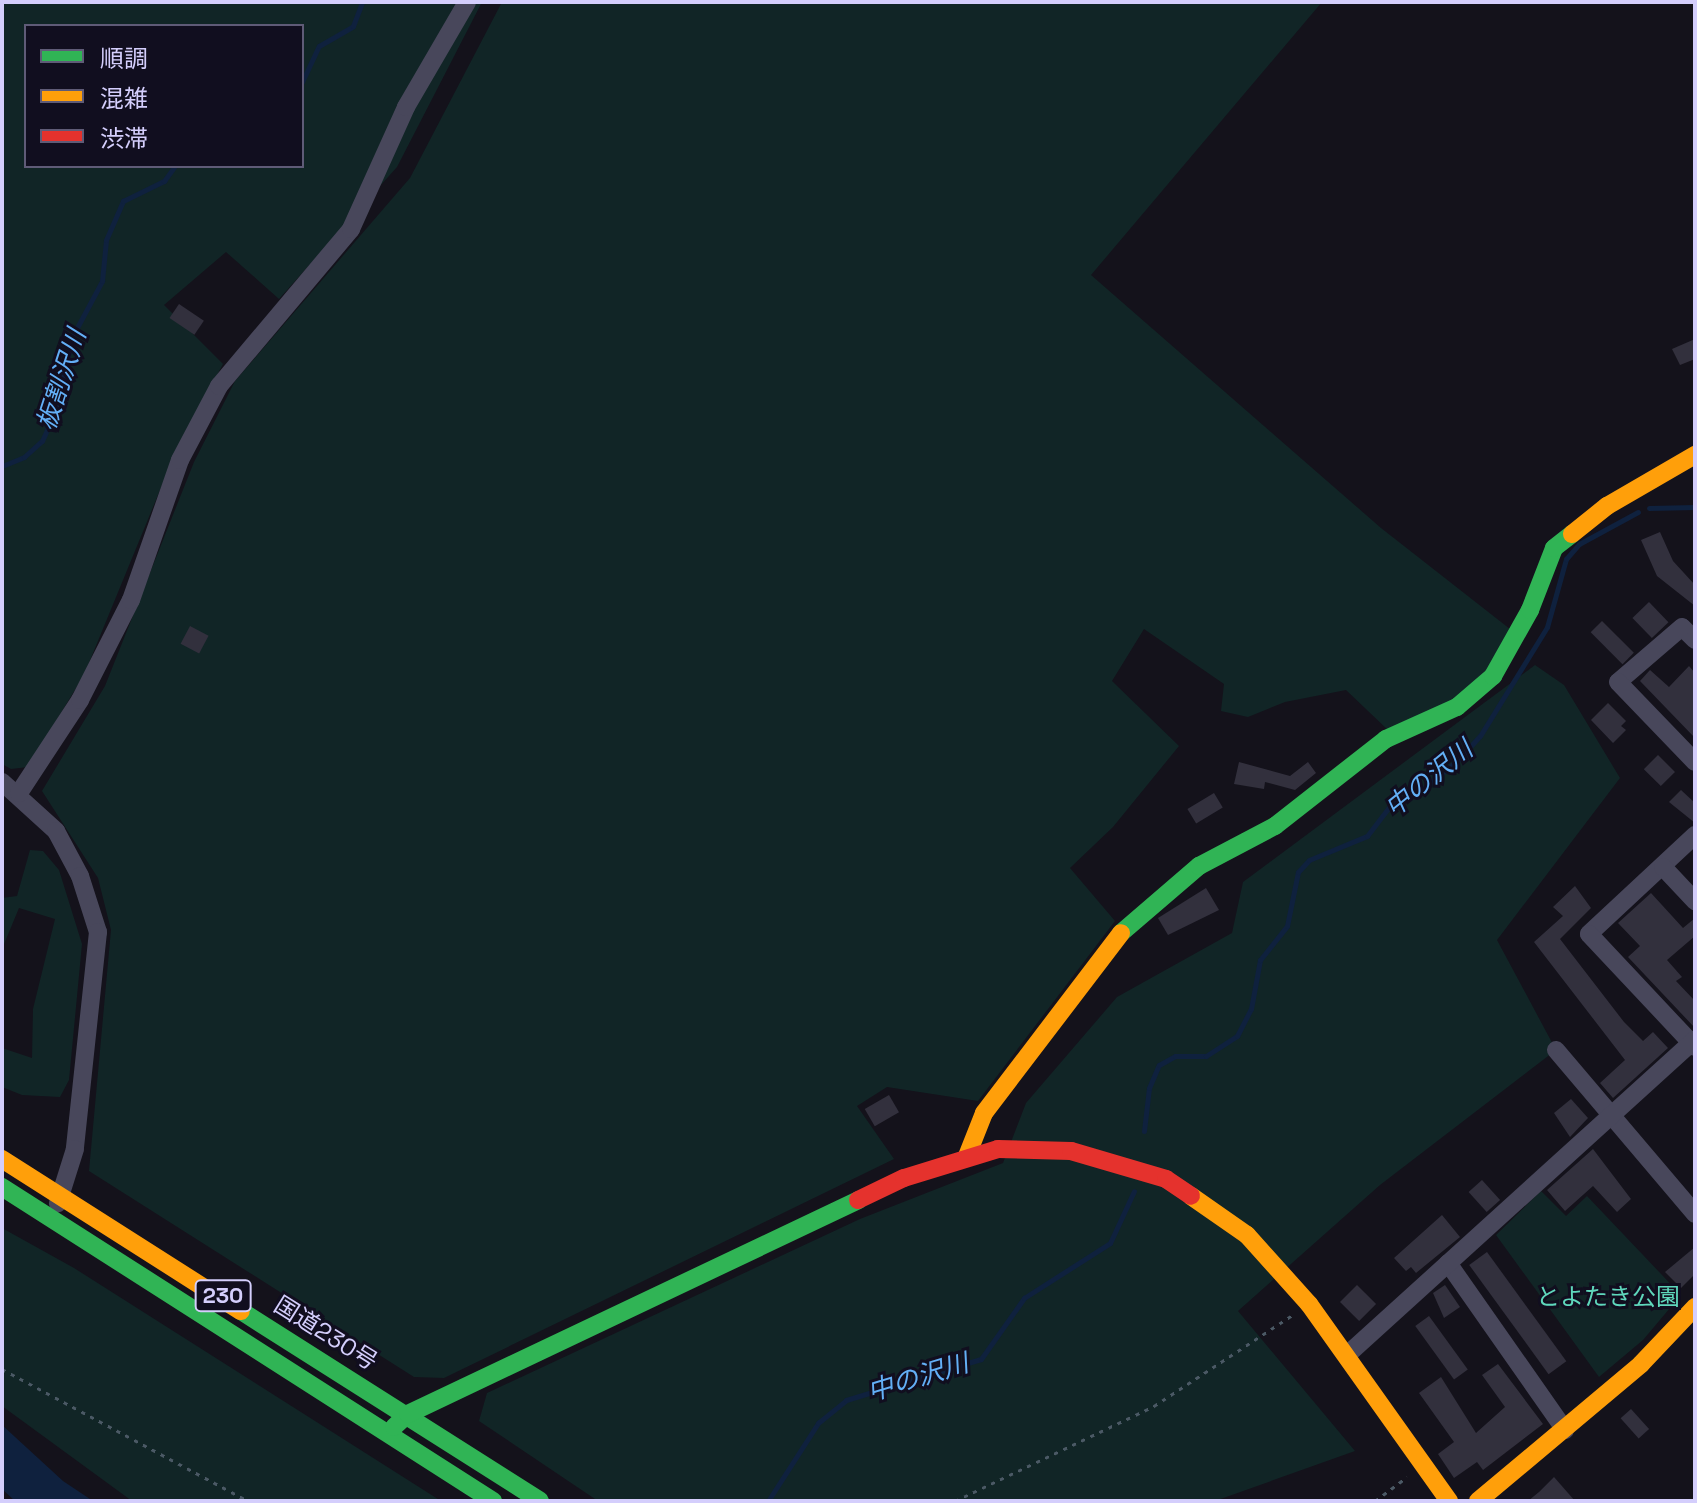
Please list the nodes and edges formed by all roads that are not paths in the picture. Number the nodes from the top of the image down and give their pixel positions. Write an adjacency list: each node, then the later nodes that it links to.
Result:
1 (467, 2): 6 (street)
2 (1695, 455): 13 (main road)
3 (1695, 640): 4 (street)
4 (1695, 762)
5 (2, 782): 6 (street)
6 (19, 793): 16 (street)
7 (1695, 835): 8 (street)
8 (1663, 867): 9 (street); 10 (street)
9 (1695, 901)
10 (1694, 1043): 12 (street)
11 (1556, 1050): 12 (street)
12 (1609, 1118): 17 (street); 19 (street)
13 (967, 1156): 21 (main road); 22 (main road)
14 (2, 1159): 16 (main road, 国道230号 / 230)
15 (2, 1187): 18 (main road, 国道230号 / 230)
16 (62, 1194): 18 (street); 22 (main road, 国道230号 / 230)
17 (1695, 1214)
18 (52, 1216): 24 (main road, 国道230号 / 230)
19 (1448, 1263): 21 (street); 23 (street)
20 (1695, 1307): 23 (main road)
21 (1347, 1355): 27 (main road)
22 (408, 1414): 24 (main road); 26 (main road, 国道230号 / 230)
23 (1565, 1430): 28 (main road)
24 (388, 1432): 25 (main road, 国道230号 / 230)
25 (493, 1501)
26 (540, 1501)
27 (1449, 1501)
28 (1478, 1501)

